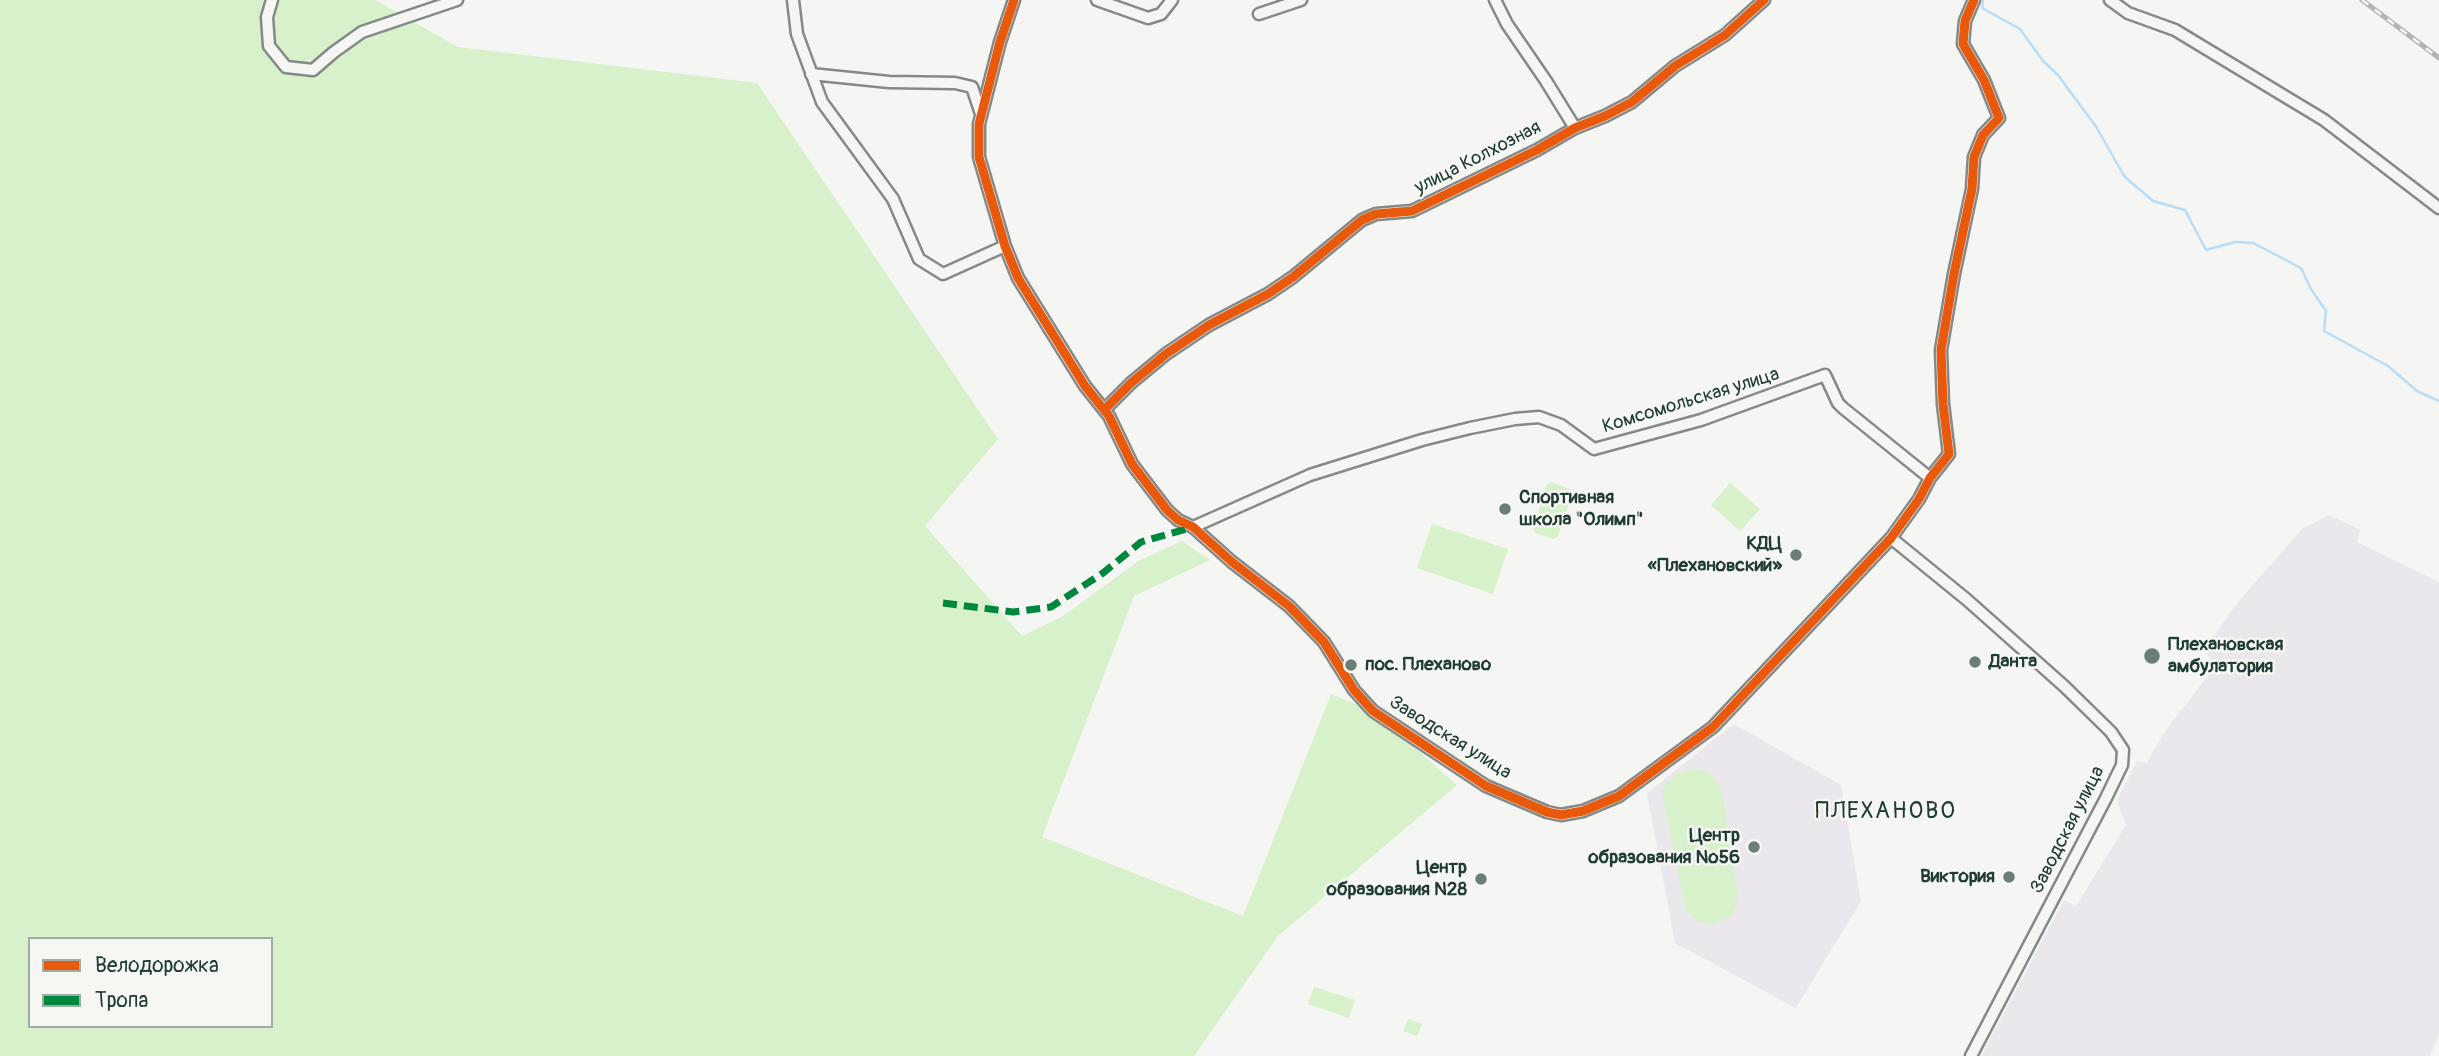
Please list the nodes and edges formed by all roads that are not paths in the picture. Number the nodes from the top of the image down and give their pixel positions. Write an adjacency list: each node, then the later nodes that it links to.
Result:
1 (272, 0): 2 (street)
2 (457, 0)
3 (793, 0): 13 (street)
4 (1014, 0): 14 (street)
5 (1097, 0): 6 (street)
6 (1172, 0)
7 (1301, 0): 12 (street)
8 (1495, 0): 15 (street)
9 (1764, 0): 15 (street, улица Колхозная)
10 (1974, 0): 19 (street, Заводская улица)
11 (2110, 0): 16 (street)
12 (1259, 14)
13 (811, 74): 14 (street); 17 (street)
14 (980, 119): 17 (street, Заводская улица)
15 (1575, 128): 18 (street, улица Колхозная)
16 (2439, 208)
17 (1004, 246): 18 (street, Заводская улица)
18 (1105, 409): 20 (street, Заводская улица)
19 (1930, 478): 20 (street, Комсомольская улица); 21 (street, Заводская улица)
20 (1193, 527): 21 (street, Заводская улица)
21 (1891, 538): 22 (street, Заводская улица)
22 (1971, 1056)

